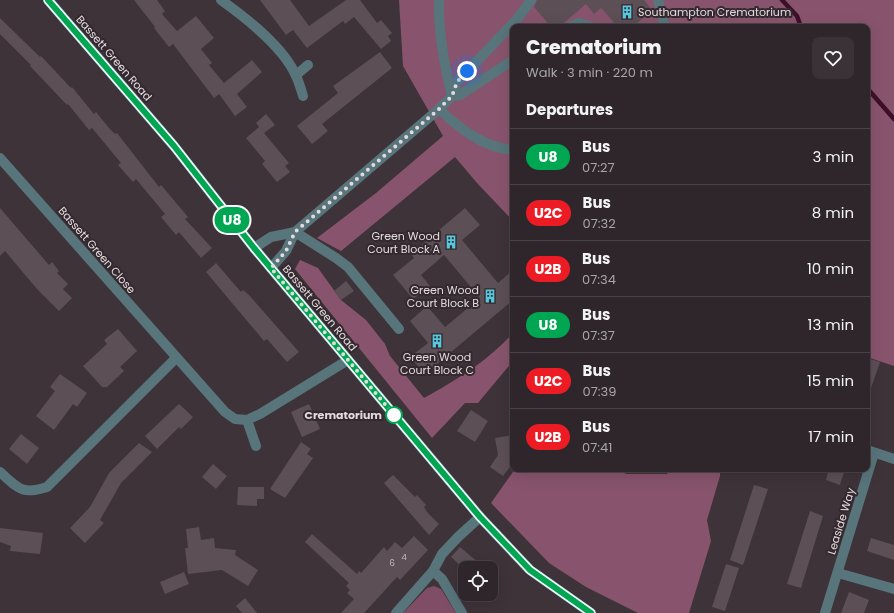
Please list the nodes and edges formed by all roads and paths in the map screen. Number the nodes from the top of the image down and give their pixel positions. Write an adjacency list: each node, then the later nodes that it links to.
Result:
1 (48, 0): 18 (main road, Bassett Green Road)
2 (221, 0): 11 (street)
3 (439, 0): 13 (street)
4 (531, 0): 6 (street)
5 (658, 0): 7 (street)
6 (512, 24)
7 (664, 24)
8 (510, 26): 13 (street)
9 (510, 62): 13 (street)
10 (308, 65): 11 (street)
11 (296, 75): 12 (street)
12 (303, 96)
13 (452, 96): 14 (street)
14 (439, 109): 15 (street); 17 (street)
15 (510, 150)
16 (0, 158): 21 (street, Bassett Green Close)
17 (295, 232): 18 (street); 19 (street); 20 (street)
18 (254, 248): 19 (main road, Bassett Green Road)
19 (271, 268): 22 (main road, Bassett Green Road)
20 (399, 329)
21 (176, 358): 23 (street, Bassett Green Close); 27 (street)
22 (348, 360): 23 (street); 29 (main road, Bassett Green Road)
23 (247, 420): 24 (street)
24 (256, 446)
25 (871, 452): 26 (street, Leaside Way)
26 (894, 459)
27 (0, 472)
28 (866, 472): 31 (street, Leaside Way)
29 (480, 517): 30 (street); 35 (main road, Bassett Green Road)
30 (433, 571): 33 (street); 34 (street)
31 (838, 573): 32 (street); 36 (street, Leaside Way)
32 (894, 589)
33 (396, 613)
34 (462, 613)
35 (591, 613)
36 (825, 613)

